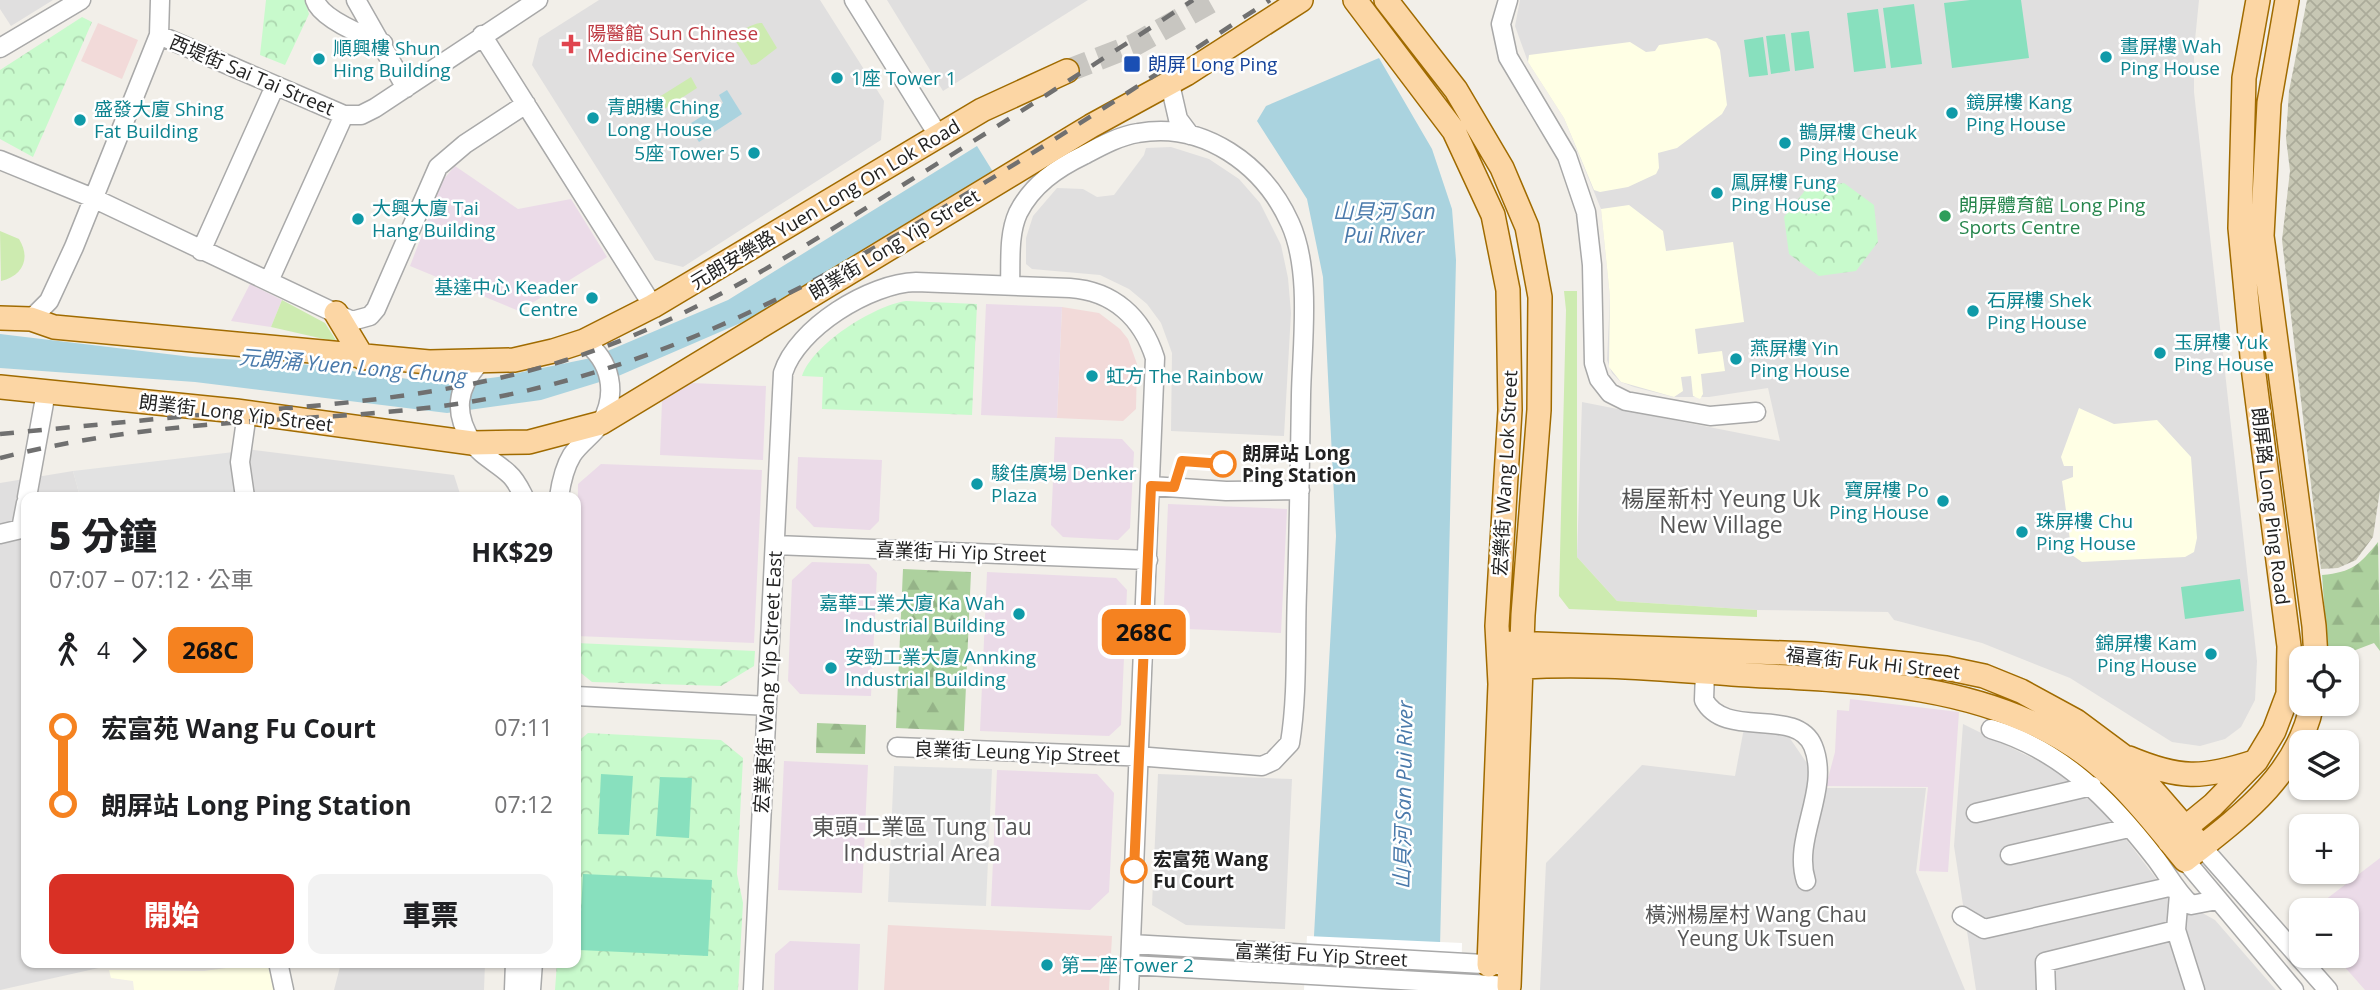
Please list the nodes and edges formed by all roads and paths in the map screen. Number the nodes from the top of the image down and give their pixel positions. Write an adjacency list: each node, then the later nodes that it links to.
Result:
1 (81, 0): 16 (street)
2 (160, 0): 13 (street)
3 (315, 0): 15 (street)
4 (356, 0): 15 (street)
5 (538, 0): 14 (street)
6 (854, 0): 23 (street)
7 (1301, 0): 18 (main road, 朗業街 Long Yip Street)
8 (1355, 0): 55 (main road, 宏樂街 Wang Lok Street)
9 (1386, 0): 55 (main road, 宏樂街 Wang Lok Street)
10 (1508, 0): 41 (street)
11 (2258, 0): 29 (main road, 朗屏路 Long Ping Road)
12 (2287, 0): 28 (main road, 朗屏路 Long Ping Road)
13 (159, 35): 19 (street, 西堤街 Sai Tai Street); 26 (street)
14 (482, 35): 20 (street); 21 (street)
15 (383, 43): 20 (street)
16 (0, 48)
17 (1067, 71): 23 (main road, 元朗安樂路 Yuen Long On Lok Road)
18 (1170, 84): 24 (street); 43 (main road, 朗業街 Long Yip Street)
19 (275, 86): 22 (street, 西堤街 Sai Tai Street); 27 (street)
20 (406, 88): 22 (street)
21 (526, 104): 32 (street); 33 (street)
22 (344, 115): 30 (street)
23 (938, 135): 32 (main road, 元朗安樂路 Yuen Long On Lok Road)
24 (1190, 135): 31 (street); 46 (street, 良業街 Leung Yip Street)
25 (0, 160): 26 (street)
26 (93, 198): 27 (street); 35 (street)
27 (201, 251): 30 (street)
28 (2264, 257): 29 (main road); 56 (main road, 朗屏路 Long Ping Road)
29 (2243, 270): 66 (main road, 朗屏路 Long Ping Road)
30 (269, 282): 33 (street)
31 (1010, 286): 45 (street); 53 (street, 宏業東街 Wang Yip Street East)
32 (653, 306): 36 (main road, 元朗安樂路 Yuen Long On Lok Road)
33 (336, 313): 37 (main road)
34 (0, 318): 35 (main road, 元朗安樂路 Yuen Long On Lok Road)
35 (31, 319): 37 (main road, 元朗安樂路 Yuen Long On Lok Road)
36 (592, 347): 38 (main road, 元朗安樂路 Yuen Long On Lok Road); 43 (street)
37 (363, 358): 38 (main road, 元朗安樂路 Yuen Long On Lok Road)
38 (478, 363): 44 (street)
39 (0, 387): 40 (main road, 朗業街 Long Yip Street)
40 (46, 392): 42 (main road, 朗業街 Long Yip Street); 47 (street)
41 (1756, 412)
42 (247, 413): 44 (main road, 朗業街 Long Yip Street); 48 (street)
43 (601, 423): 44 (main road, 朗業街 Long Yip Street); 50 (street)
44 (472, 443): 49 (street)
45 (1151, 486): 46 (street); 54 (street)
46 (1300, 490): 65 (street, 良業街 Leung Yip Street)
47 (28, 492)
48 (243, 492)
49 (521, 492)
50 (560, 492)
51 (21, 529): 52 (street)
52 (0, 534)
53 (775, 545): 54 (street, 喜業街 Hi Yip Street); 60 (street, 宏業東街 Wang Yip Street East)
54 (1147, 560): 65 (street)
55 (1511, 643): 57 (main road, 宏樂街 Wang Lok Street); 64 (main road, 福喜街 Fuk Hi Street)
56 (2315, 646)
57 (1511, 668): 58 (main road, 福喜街 Fuk Hi Street); 83 (main road, 宏樂街 Wang Lok Street)
58 (1705, 672): 70 (main road, 福喜街 Fuk Hi Street); 73 (street)
59 (581, 696): 60 (street)
60 (767, 706): 87 (street, 宏業東街 Wang Yip Street East)
61 (2310, 716): 71 (main road)
62 (1991, 729): 67 (street)
63 (897, 747): 65 (street, 良業街 Leung Yip Street)
64 (2123, 756): 66 (main road); 70 (main road, 福喜街 Fuk Hi Street)
65 (1138, 757): 78 (street)
66 (2256, 761): 70 (main road, 朗屏路 Long Ping Road)
67 (2092, 786): 68 (street); 69 (street)
68 (1976, 813)
69 (2129, 828): 72 (street); 74 (street)
70 (2177, 835): 71 (main road, 福喜街 Fuk Hi Street)
71 (2194, 854): 75 (street, 福喜街 Fuk Hi Street); 92 (street, 福喜街 Fuk Hi Street)
72 (2010, 855)
73 (1806, 881)
74 (2177, 891): 75 (street); 76 (street); 77 (street)
75 (2217, 900): 91 (street, 福喜街 Fuk Hi Street)
76 (1962, 916)
77 (2176, 930): 89 (street); 90 (street)
78 (1131, 944): 79 (street); 83 (street, 富業街 Fu Yip Street)
79 (1130, 965): 83 (street, 富業街 Fu Yip Street); 88 (street)
80 (279, 968): 84 (street)
81 (515, 968): 85 (street)
82 (533, 968): 86 (street)
83 (1499, 980)
84 (284, 990)
85 (514, 990)
86 (531, 990)
87 (753, 990)
88 (1129, 990)
89 (2046, 990)
90 (2195, 990)
91 (2294, 990)
92 (2328, 990)

